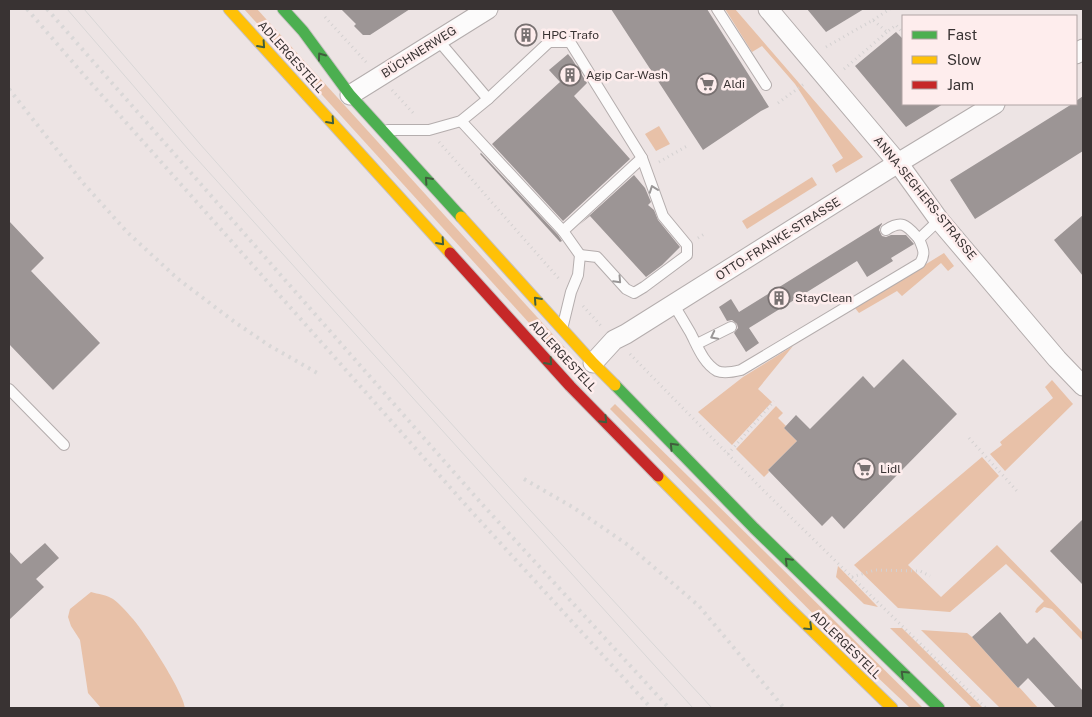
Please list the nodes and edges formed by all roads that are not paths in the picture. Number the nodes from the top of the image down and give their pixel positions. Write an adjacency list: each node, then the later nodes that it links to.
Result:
1 (229, 9): 28 (main road, ADLERGESTELL, one-way to 28)
2 (283, 9): 8 (main road, ADLERGESTELL, one-way to 2)
3 (488, 9): 6 (street, BÜCHNERWEG)
4 (717, 9): 7 (lane)
5 (768, 9): 14 (street, ANNA-SEGHERS-STRASSE)
6 (438, 40): 8 (street, BÜCHNERWEG); 9 (lane)
7 (766, 85)
8 (350, 95): 12 (main road, ADLERGESTELL)
9 (488, 99): 11 (lane); 13 (lane)
10 (992, 105): 14 (street, OTTO-FRANKE-STRASSE)
11 (461, 121): 12 (lane); 16 (lane)
12 (382, 130): 22 (main road, ADLERGESTELL, one-way to 12)
13 (642, 158): 16 (lane); 19 (lane, one-way to 13)
14 (898, 163): 15 (street, ANNA-SEGHERS-STRASSE); 20 (street, OTTO-FRANKE-STRASSE)
15 (940, 220): 18 (lane); 25 (street, ANNA-SEGHERS-STRASSE)
16 (564, 230): 19 (lane)
17 (886, 230): 18 (lane)
18 (919, 239): 23 (lane)
19 (580, 255): 22 (lane)
20 (673, 304): 23 (lane); 24 (street, OTTO-FRANKE-STRASSE)
21 (731, 327): 23 (lane, one-way to 23)
22 (563, 328): 24 (main road, ADLERGESTELL)
23 (697, 344)
24 (590, 366): 29 (main road, ADLERGESTELL, one-way to 24)
25 (1083, 386)
26 (9, 389): 27 (lane)
27 (64, 445)
28 (892, 708)
29 (939, 708)

